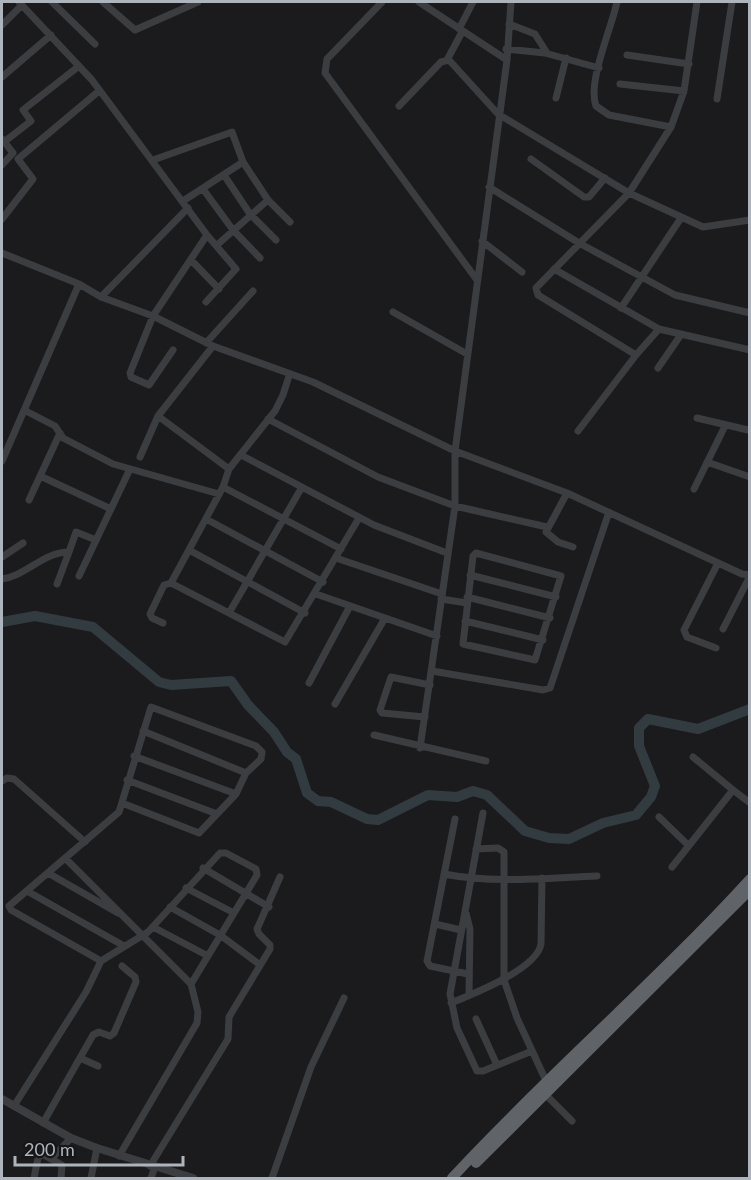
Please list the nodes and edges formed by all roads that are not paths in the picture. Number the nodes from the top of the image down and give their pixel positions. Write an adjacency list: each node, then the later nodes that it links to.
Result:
1 (52, 2): 16 (street)
2 (103, 2): 3 (street)
3 (198, 2)
4 (382, 2): 66 (street)
5 (419, 2): 14 (street)
6 (474, 2): 14 (street)
7 (511, 2): 12 (street)
8 (617, 2): 25 (street)
9 (697, 2): 23 (street)
10 (732, 2): 31 (street)
11 (20, 3): 13 (street); 15 (street)
12 (509, 24): 17 (street); 18 (street)
13 (2, 25)
14 (460, 30): 21 (street); 22 (street)
15 (51, 34): 24 (street); 26 (street)
16 (95, 44)
17 (506, 49): 18 (street); 22 (street)
18 (547, 53): 20 (street)
19 (627, 55): 23 (street)
20 (566, 58): 25 (street); 30 (street)
21 (447, 60): 32 (street); 33 (street)
22 (507, 60): 33 (street)
23 (689, 64): 29 (street)
24 (79, 66): 28 (street); 35 (street)
25 (599, 68): 34 (street)
26 (2, 77)
27 (620, 84): 29 (street)
28 (99, 91): 36 (street); 38 (street)
29 (684, 91): 34 (street)
30 (556, 98)
31 (717, 99)
32 (399, 106)
33 (498, 114): 42 (street); 43 (street)
34 (671, 127): 45 (street)
35 (3, 140): 36 (street)
36 (15, 156): 40 (street); 51 (street)
37 (531, 159): 42 (street)
38 (153, 160): 39 (street); 47 (street)
39 (243, 162): 41 (street); 46 (street)
40 (2, 165)
41 (224, 175): 44 (street); 49 (street)
42 (604, 178): 45 (street)
43 (489, 187): 57 (street); 58 (street)
44 (203, 189): 47 (street); 54 (street)
45 (628, 193): 50 (street); 58 (street)
46 (268, 200): 49 (street); 53 (street)
47 (183, 201): 48 (street)
48 (188, 208): 55 (street); 70 (street)
49 (250, 214): 54 (street); 56 (street)
50 (681, 218): 52 (street); 65 (street)
51 (2, 219)
52 (750, 220)
53 (290, 222)
54 (232, 230): 59 (street); 61 (street)
55 (207, 235): 59 (street); 62 (street)
56 (276, 240)
57 (482, 241): 64 (street); 66 (street)
58 (579, 243): 63 (street); 65 (street)
59 (217, 245): 68 (street)
60 (2, 253): 67 (street)
61 (260, 258)
62 (191, 260): 68 (street); 75 (street)
63 (554, 269): 72 (street); 82 (street)
64 (522, 272)
65 (641, 278): 72 (street); 74 (street)
66 (477, 280): 81 (street)
67 (79, 284): 70 (street); 85 (street)
68 (219, 289): 71 (street)
69 (253, 291): 78 (street)
70 (101, 297): 75 (street)
71 (206, 302)
72 (621, 308): 76 (street)
73 (393, 312): 81 (street)
74 (750, 313)
75 (153, 316): 78 (street); 79 (street)
76 (659, 329): 77 (street); 82 (street)
77 (680, 336): 80 (street); 83 (street)
78 (209, 344): 84 (street); 86 (street)
79 (173, 350)
80 (750, 350)
81 (467, 354): 93 (street)
82 (636, 355): 91 (street)
83 (658, 368)
84 (289, 376): 88 (street); 93 (street)
85 (24, 410): 92 (street); 96 (street)
86 (158, 416): 95 (street); 99 (street)
87 (697, 418): 89 (street)
88 (268, 419): 94 (street); 108 (street)
89 (725, 426): 90 (street); 97 (street)
90 (749, 429)
91 (578, 431)
92 (60, 433): 98 (street); 100 (street)
93 (455, 451): 105 (street); 108 (street)
94 (241, 455): 99 (street); 103 (street)
95 (140, 457)
96 (2, 461)
97 (707, 462): 101 (street); 104 (street)
98 (130, 469): 106 (street); 109 (street)
99 (229, 469): 102 (street)
100 (40, 476): 107 (street); 109 (street)
101 (750, 477)
102 (224, 487): 106 (street); 111 (street)
103 (302, 487): 111 (street); 112 (street)
104 (694, 489)
105 (567, 493): 110 (street); 114 (street)
106 (219, 495): 113 (street)
107 (29, 500)
108 (455, 506): 114 (street); 122 (street)
109 (111, 509): 115 (street)
110 (609, 512): 125 (street); 149 (street)
111 (283, 518): 118 (street); 120 (street)
112 (359, 518): 118 (street); 122 (street)
113 (206, 519): 119 (street); 120 (street)
114 (547, 527): 117 (street)
115 (96, 540): 121 (street); 127 (street)
116 (23, 543): 123 (street)
117 (573, 547)
118 (341, 549): 124 (street)
119 (189, 550): 130 (street); 132 (street)
120 (264, 550): 130 (street); 131 (street)
121 (69, 552): 129 (street); 133 (street)
122 (447, 553): 135 (street)
123 (2, 557)
124 (336, 558): 131 (street); 135 (street)
125 (718, 563): 128 (street); 148 (street)
126 (470, 575): 136 (street); 136 (street); 137 (street)
127 (79, 576)
128 (750, 576): 145 (street)
129 (2, 579)
130 (247, 581): 139 (street); 140 (street)
131 (323, 582): 134 (street)
132 (171, 583): 139 (street); 144 (street)
133 (57, 584)
134 (316, 594): 138 (street); 140 (street)
135 (442, 596): 137 (street); 146 (street)
136 (556, 597): 142 (street)
137 (467, 600): 142 (street); 143 (street)
138 (350, 606): 141 (street); 150 (street)
139 (229, 613): 140 (street)
140 (305, 613)
141 (385, 618): 146 (street); 152 (street)
142 (549, 618): 147 (street)
143 (465, 621): 147 (street); 147 (street)
144 (163, 623)
145 (723, 629)
146 (437, 636): 149 (street)
147 (543, 640)
148 (716, 648)
149 (432, 671): 151 (street)
150 (309, 683)
151 (430, 685): 153 (street); 153 (street)
152 (335, 704)
153 (425, 717): 156 (street)
154 (143, 731): 157 (street); 160 (street); 160 (street)
155 (374, 735): 156 (street)
156 (420, 748): 159 (street)
157 (134, 756): 161 (street); 164 (street)
158 (693, 757): 163 (street)
159 (486, 761)
160 (246, 773): 164 (street)
161 (127, 780): 165 (street); 168 (street)
162 (2, 781): 171 (street)
163 (733, 790): 166 (street); 172 (street)
164 (236, 794): 168 (street)
165 (122, 803): 168 (street); 171 (street)
166 (750, 803)
167 (483, 813): 173 (street)
168 (217, 814)
169 (659, 817): 172 (street)
170 (455, 819): 178 (street)
171 (85, 842): 174 (street)
172 (688, 845): 175 (street)
173 (476, 849): 182 (street); 184 (street)
174 (65, 858): 177 (street); 193 (street)
175 (672, 867)
176 (203, 868): 185 (street); 188 (street); 188 (street)
177 (48, 873): 187 (street); 193 (street)
178 (444, 874): 182 (street); 194 (street)
179 (597, 876): 181 (street)
180 (280, 877): 190 (street)
181 (542, 878): 184 (street); 206 (street)
182 (471, 879): 184 (street); 191 (street)
183 (750, 879): 211 (highway)
184 (505, 880): 206 (street)
185 (186, 888): 189 (street); 192 (street)
186 (750, 890): 211 (highway)
187 (27, 891): 199 (street); 201 (street)
188 (246, 893): 190 (street); 192 (street)
189 (170, 907): 195 (street); 197 (street)
190 (269, 907): 202 (street)
191 (465, 910): 196 (street); 205 (street)
192 (234, 913): 197 (street)
193 (127, 919): 198 (street)
194 (435, 924): 196 (street); 204 (street)
195 (153, 927): 198 (street); 200 (street)
196 (461, 930): 204 (street)
197 (220, 934): 200 (street); 202 (street)
198 (143, 936): 199 (street); 207 (street)
199 (124, 946): 201 (street)
200 (208, 956): 207 (street)
201 (101, 961): 219 (street)
202 (259, 964): 226 (street)
203 (122, 966): 214 (street)
204 (453, 971): 205 (street); 210 (street)
205 (468, 974): 208 (street)
206 (504, 980): 208 (street); 213 (street)
207 (192, 984): 224 (street)
208 (469, 995): 210 (street)
209 (344, 998): 232 (street)
210 (451, 1003): 215 (street)
211 (619, 1016): 217 (highway)
212 (476, 1019): 215 (street)
213 (532, 1050): 215 (street); 217 (street)
214 (80, 1058): 216 (street); 221 (street)
215 (497, 1065)
216 (98, 1066)
217 (545, 1087): 220 (street); 233 (highway); 234 (highway)
218 (2, 1099): 219 (street)
219 (14, 1106): 221 (street)
220 (572, 1121)
221 (43, 1123): 222 (street)
222 (72, 1138): 223 (street); 225 (street)
223 (97, 1148): 224 (street); 229 (street)
224 (119, 1156): 226 (street)
225 (51, 1159): 227 (street); 228 (street)
226 (152, 1167): 230 (street); 231 (street)
227 (34, 1179)
228 (61, 1179)
229 (91, 1179)
230 (151, 1179)
231 (193, 1179)
232 (272, 1179)
233 (452, 1179)
234 (461, 1179)

